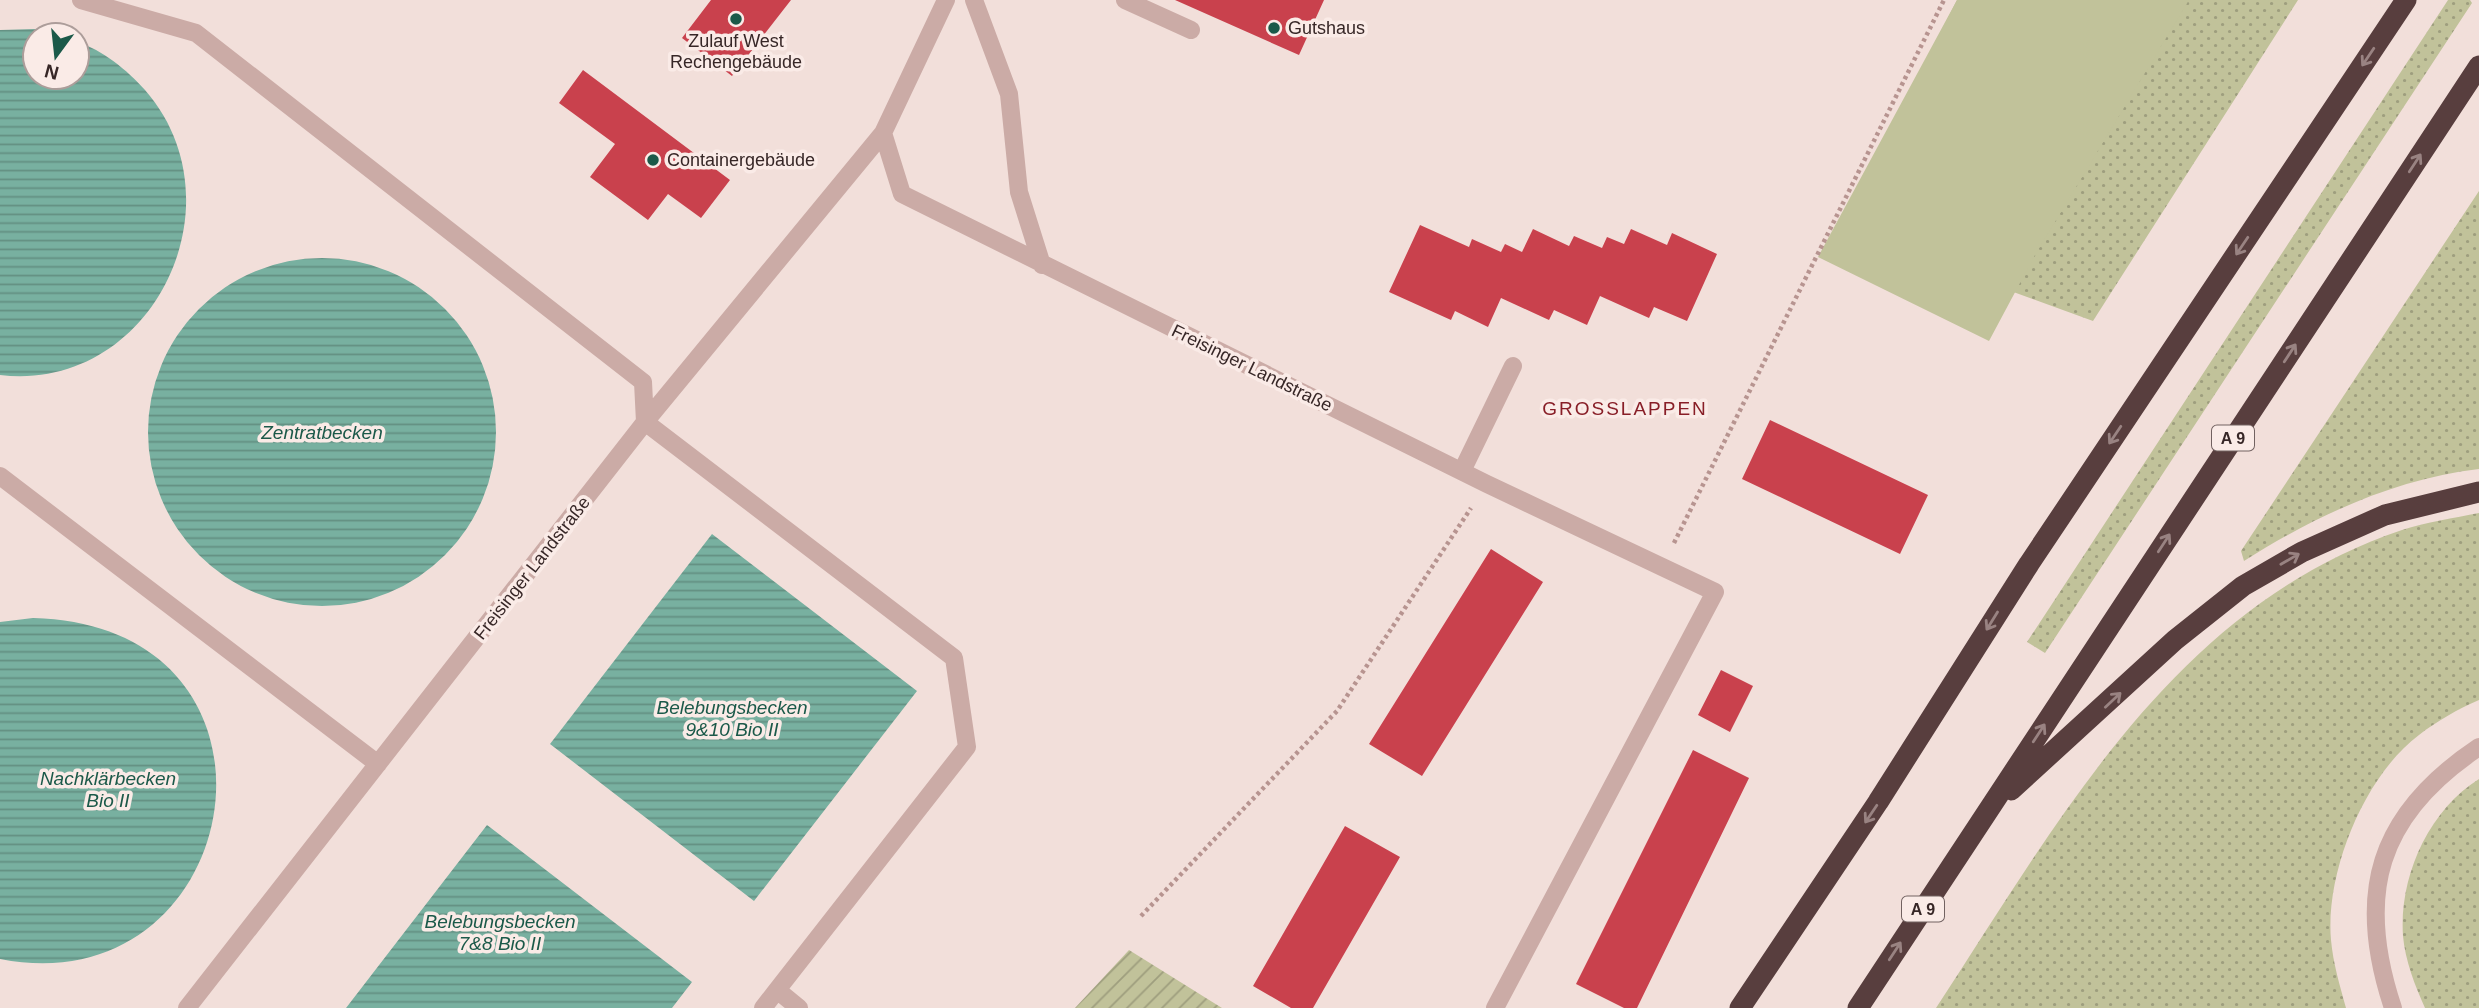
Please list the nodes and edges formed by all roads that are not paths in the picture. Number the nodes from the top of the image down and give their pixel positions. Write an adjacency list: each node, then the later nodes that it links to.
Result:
1 (81, 0): 11 (street)
2 (946, 0): 8 (street, Freisinger Landstraße)
3 (974, 0): 9 (street)
4 (1125, 0): 6 (street)
5 (2406, 0): 23 (highway, one-way to 23)
6 (1191, 30)
7 (2479, 66): 17 (highway, A 9, one-way to 7)
8 (883, 133): 9 (street, Freisinger Landstraße); 11 (street, Freisinger Landstraße)
9 (1042, 265): 12 (street, Freisinger Landstraße)
10 (1513, 366): 12 (street)
11 (645, 422): 16 (street, Freisinger Landstraße); 18 (street)
12 (1462, 471): 22 (street, Freisinger Landstraße)
13 (0, 476): 16 (street)
14 (2479, 492): 17 (highway, one-way to 14)
15 (2479, 747): 25 (street)
16 (378, 764): 19 (street, Freisinger Landstraße)
17 (1989, 810): 24 (highway, A 9, one-way to 17)
18 (777, 990): 20 (street); 21 (street)
19 (187, 1008)
20 (763, 1008)
21 (799, 1008)
22 (1495, 1008)
23 (1740, 1008)
24 (1858, 1008)
25 (2393, 1008)

